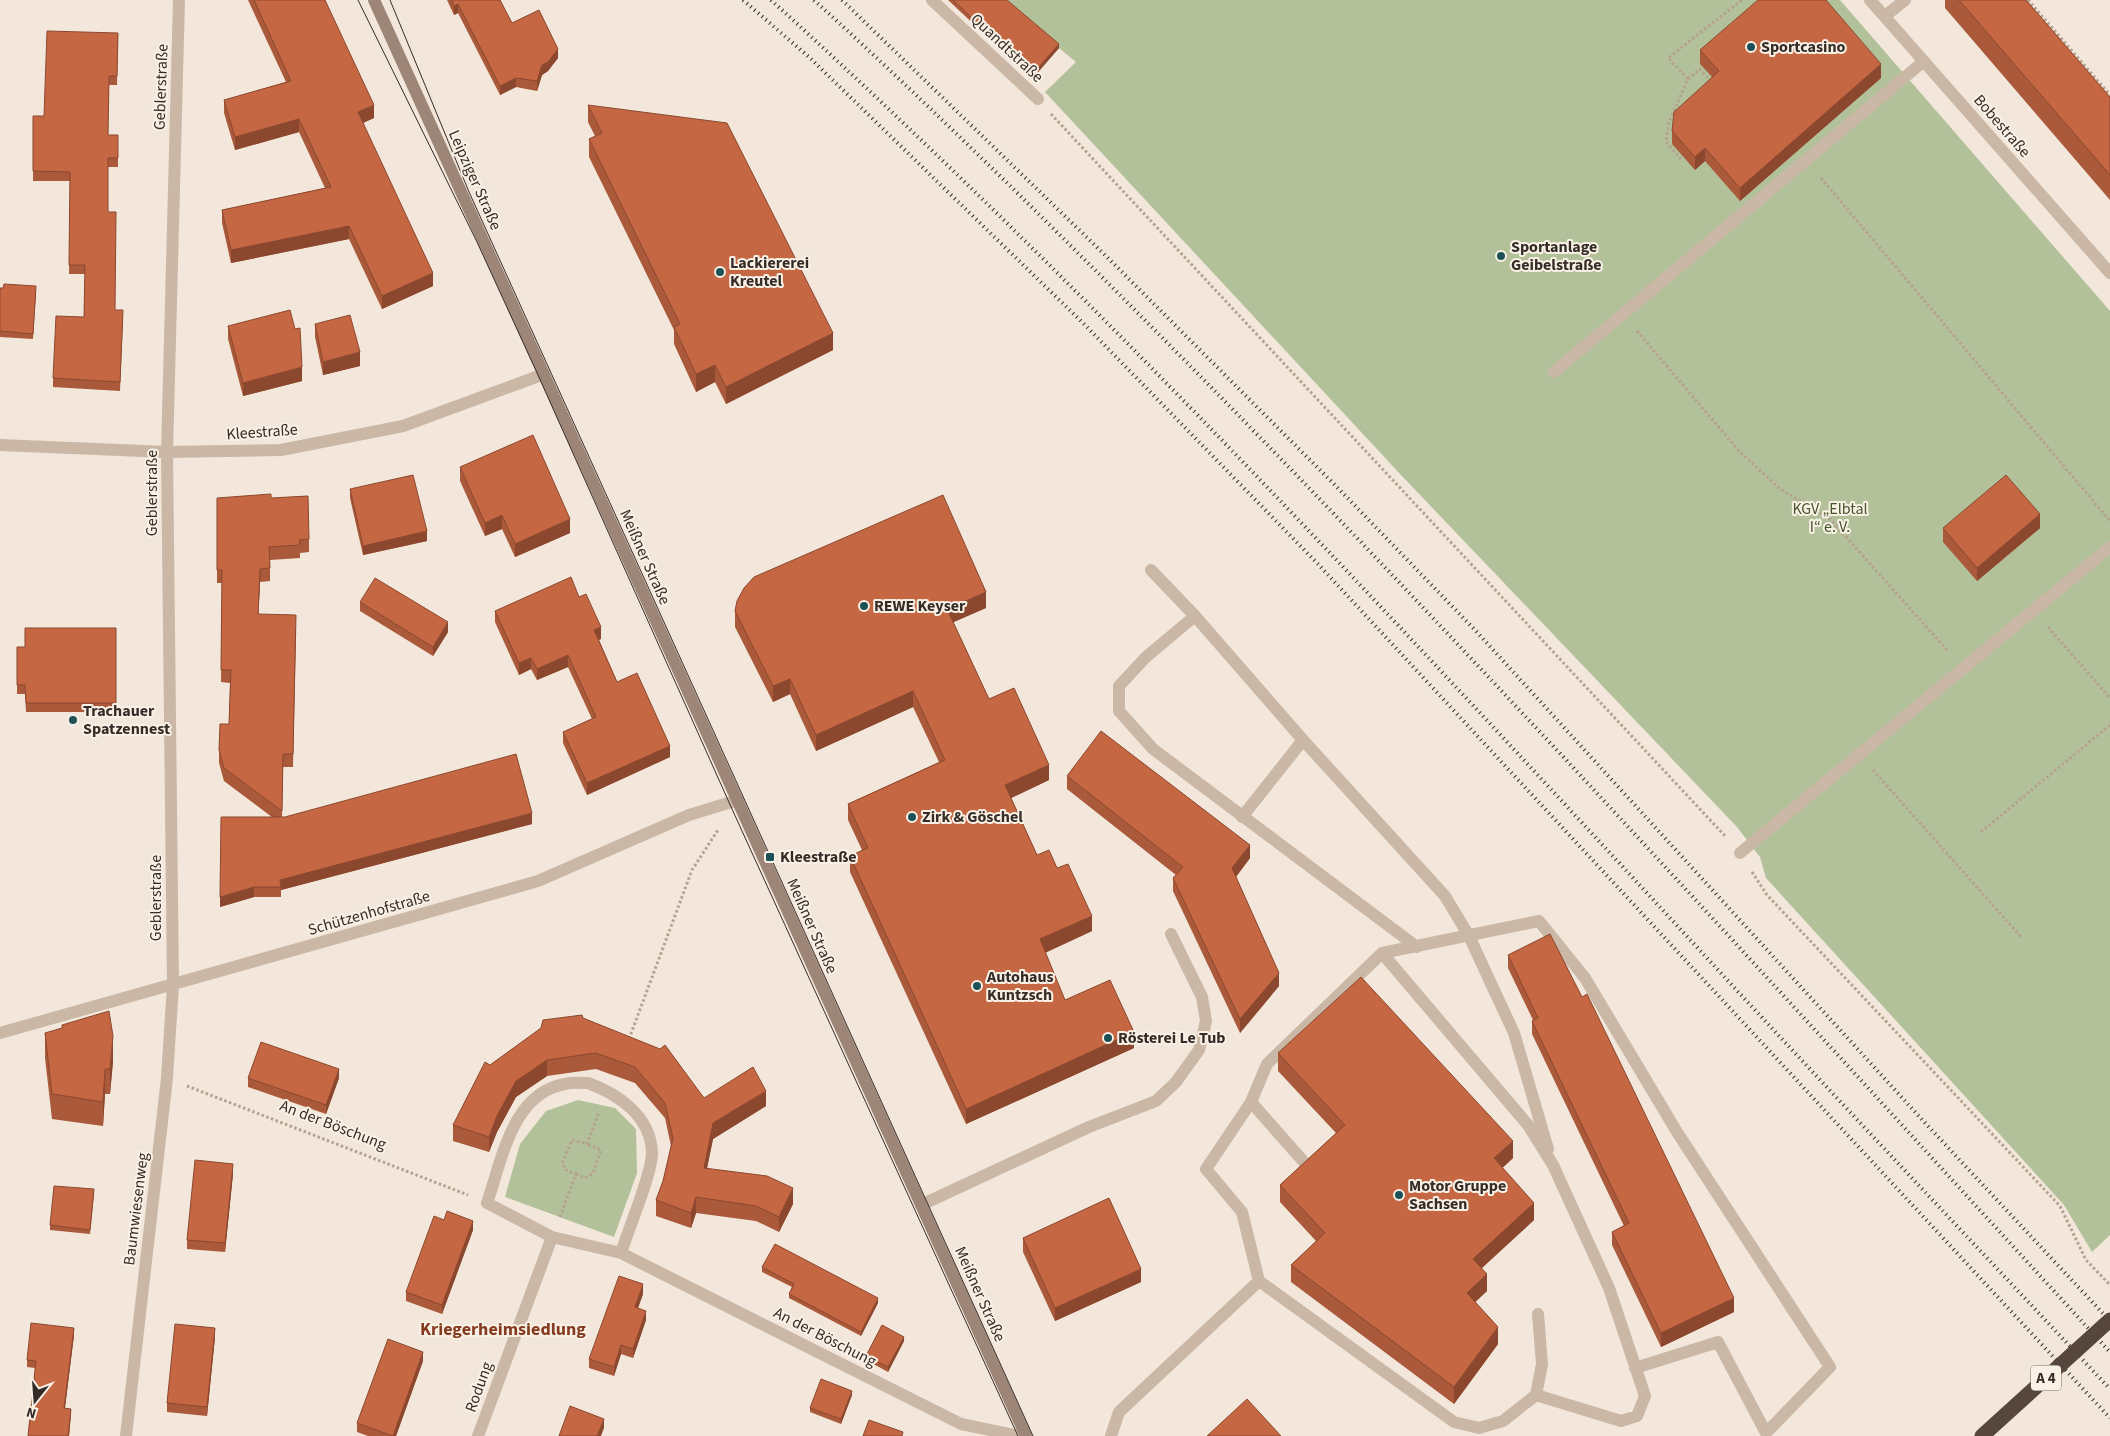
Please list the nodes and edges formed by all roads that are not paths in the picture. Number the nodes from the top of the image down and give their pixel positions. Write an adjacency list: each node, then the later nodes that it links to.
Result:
1 (179, 0): 13 (street, Geblerstraße)
2 (374, 0): 11 (main road, Leipziger Straße)
3 (932, 0): 8 (street, Quandtstraße)
4 (1870, 0): 6 (street, Bobestraße)
5 (1905, 0): 6 (street)
6 (1885, 16): 7 (street, Bobestraße)
7 (1924, 61): 9 (street, Bobestraße); 10 (street)
8 (1038, 99)
9 (2110, 273)
10 (1554, 372)
11 (544, 374): 13 (street, Kleestraße); 18 (main road, Meißner Straße)
12 (0, 445): 13 (street, Kleestraße)
13 (168, 452): 25 (street, Geblerstraße)
14 (2110, 547): 20 (street)
15 (1151, 570): 16 (street)
16 (1195, 616): 17 (street); 19 (street)
17 (1303, 740): 19 (street); 22 (street)
18 (738, 800): 25 (street, Schützenhofstraße); 30 (main road, Meißner Straße)
19 (1242, 817): 23 (street)
20 (1740, 853)
21 (1171, 934): 30 (street)
22 (1469, 936): 23 (street); 29 (street); 36 (street)
23 (1417, 947): 24 (street)
24 (1382, 953): 27 (street); 29 (street)
25 (173, 985): 26 (street, Schützenhofstraße); 38 (street, Baumwiesenweg)
26 (0, 1033)
27 (1251, 1102): 28 (street); 33 (street)
28 (1303, 1161)
29 (1553, 1165): 36 (street)
30 (921, 1205): 41 (main road, Meißner Straße)
31 (552, 1236): 32 (street, An der Böschung); 32 (street, An der Böschung); 39 (street, Rodung)
32 (621, 1253): 40 (street, An der Böschung)
33 (1259, 1281): 37 (street); 42 (street)
34 (1538, 1314): 37 (street)
35 (2110, 1320): 43 (highway, A 4, bridge)
36 (1635, 1368): 37 (street)
37 (1536, 1394)
38 (126, 1436)
39 (478, 1436)
40 (1019, 1436)
41 (1026, 1436)
42 (1111, 1436)
43 (1982, 1436)

